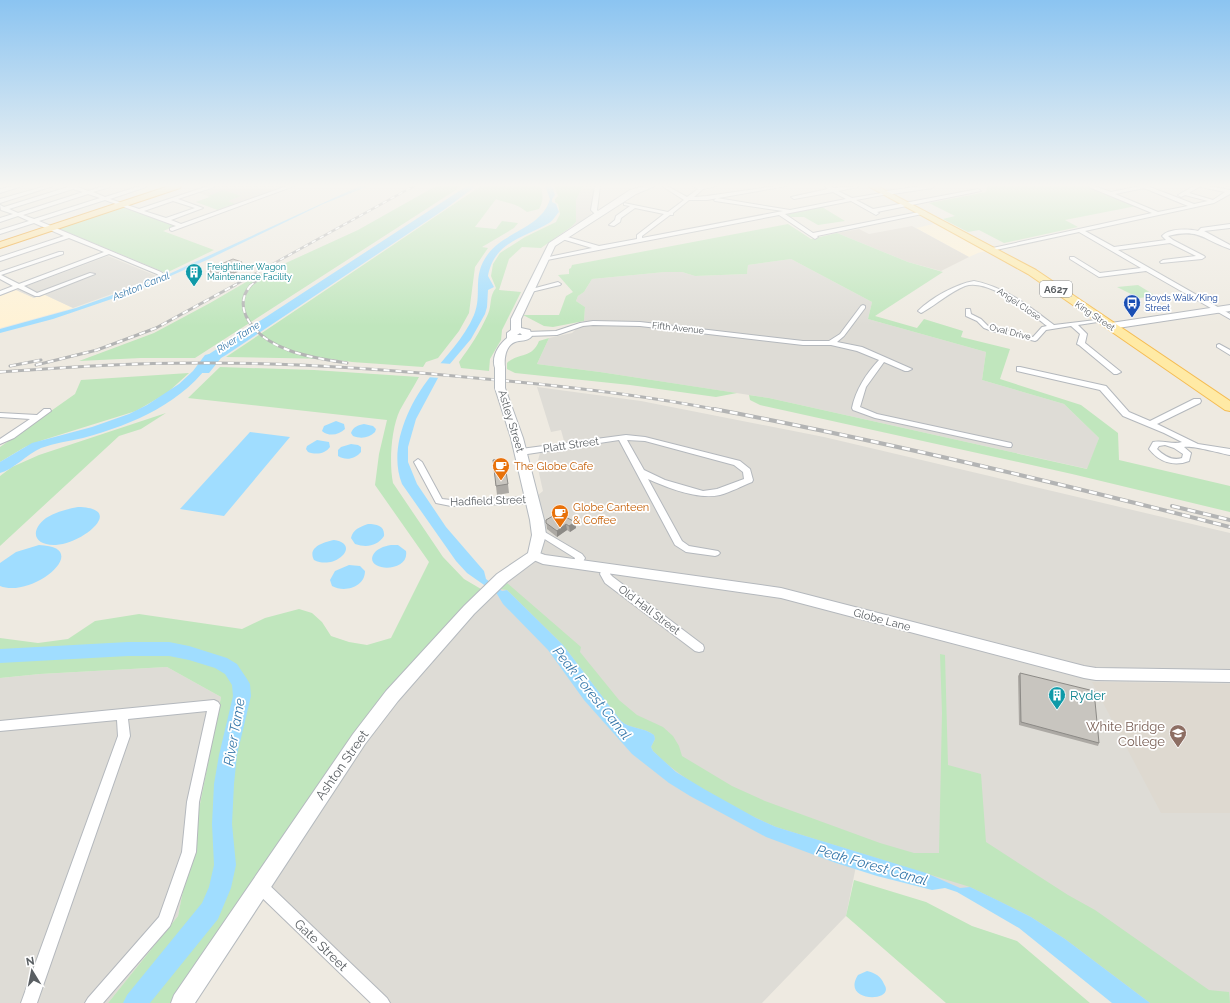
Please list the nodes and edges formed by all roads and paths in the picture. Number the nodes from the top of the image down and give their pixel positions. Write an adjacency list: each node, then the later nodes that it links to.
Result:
1 (38, 233): 17 (highway)
2 (60, 233): 13 (street)
3 (572, 233): 14 (main road)
4 (644, 233): 15 (street)
5 (677, 233): 15 (street)
6 (809, 233): 7 (street)
7 (828, 233)
8 (960, 233): 21 (main road, King Street / A627)
9 (1068, 233): 21 (street)
10 (1085, 233): 20 (street)
11 (1176, 233): 16 (street)
12 (1201, 233): 18 (street)
13 (68, 236): 22 (street); 28 (street)
14 (564, 238): 19 (street); 26 (main road)
15 (640, 240): 19 (street)
16 (1171, 241): 20 (street); 25 (street)
17 (0, 245)
18 (1230, 247)
19 (600, 248): 26 (street)
20 (1112, 249): 30 (street)
21 (991, 250): 44 (main road, King Street / A627)
22 (110, 252): 33 (street); 35 (street)
23 (61, 253): 32 (street)
24 (1210, 256): 25 (street)
25 (1202, 257): 29 (street)
26 (547, 258): 36 (main road)
27 (1072, 258): 30 (street)
28 (0, 259)
29 (1164, 260)
30 (1147, 269): 41 (street)
31 (92, 274): 35 (street)
32 (0, 276): 35 (street)
33 (163, 276)
34 (558, 284): 36 (street)
35 (19, 286): 37 (street)
36 (531, 290): 47 (main road)
37 (0, 293)
38 (863, 307): 49 (street)
39 (1230, 308): 41 (street)
40 (968, 310): 46 (street, Oval Drive)
41 (1217, 310): 43 (street); 44 (street)
42 (921, 312): 46 (street, Angel Close)
43 (1230, 317)
44 (1106, 323): 45 (street, Oval Drive); 57 (main road, King Street / A627)
45 (1072, 324): 46 (street, Oval Drive); 55 (street)
46 (1052, 327)
47 (515, 334): 48 (main road); 67 (main road, Astley Street, bridge)
48 (527, 334): 49 (street, Fifth Avenue)
49 (831, 343): 52 (street, Fifth Avenue)
50 (1219, 346): 51 (street)
51 (1230, 353)
52 (883, 359): 53 (street, Fifth Avenue); 65 (street)
53 (908, 368)
54 (1020, 369): 61 (street)
55 (1117, 372)
56 (1197, 401): 61 (street)
57 (1230, 407)
58 (47, 411): 60 (street)
59 (0, 415): 60 (street)
60 (38, 417): 63 (street)
61 (1150, 424): 64 (street)
62 (622, 438): 67 (street, Platt Street); 70 (street); 70 (street, Platt Street)
63 (0, 442)
64 (1189, 443): 66 (street); 68 (street)
65 (1008, 445)
66 (1177, 446)
67 (521, 452): 71 (main road, Astley Street)
68 (1230, 452)
69 (418, 462): 71 (street, Hadfield Street)
70 (640, 472): 73 (street)
71 (532, 500): 72 (main road, Astley Street)
72 (538, 531): 74 (main road, Astley Street); 75 (street)
73 (715, 553)
74 (534, 555): 75 (street, Globe Lane); 81 (main road, Ashton Street)
75 (578, 564): 76 (street, Globe Lane)
76 (606, 568): 77 (street, Old Hall Street); 78 (street, Globe Lane)
77 (699, 648)
78 (1230, 676)
79 (122, 715): 80 (street); 82 (street); 83 (street)
80 (0, 726)
81 (260, 886): 84 (main road, Ashton Street); 85 (street, Gate Street)
82 (28, 1003)
83 (93, 1003)
84 (182, 1003)
85 (382, 1003)

